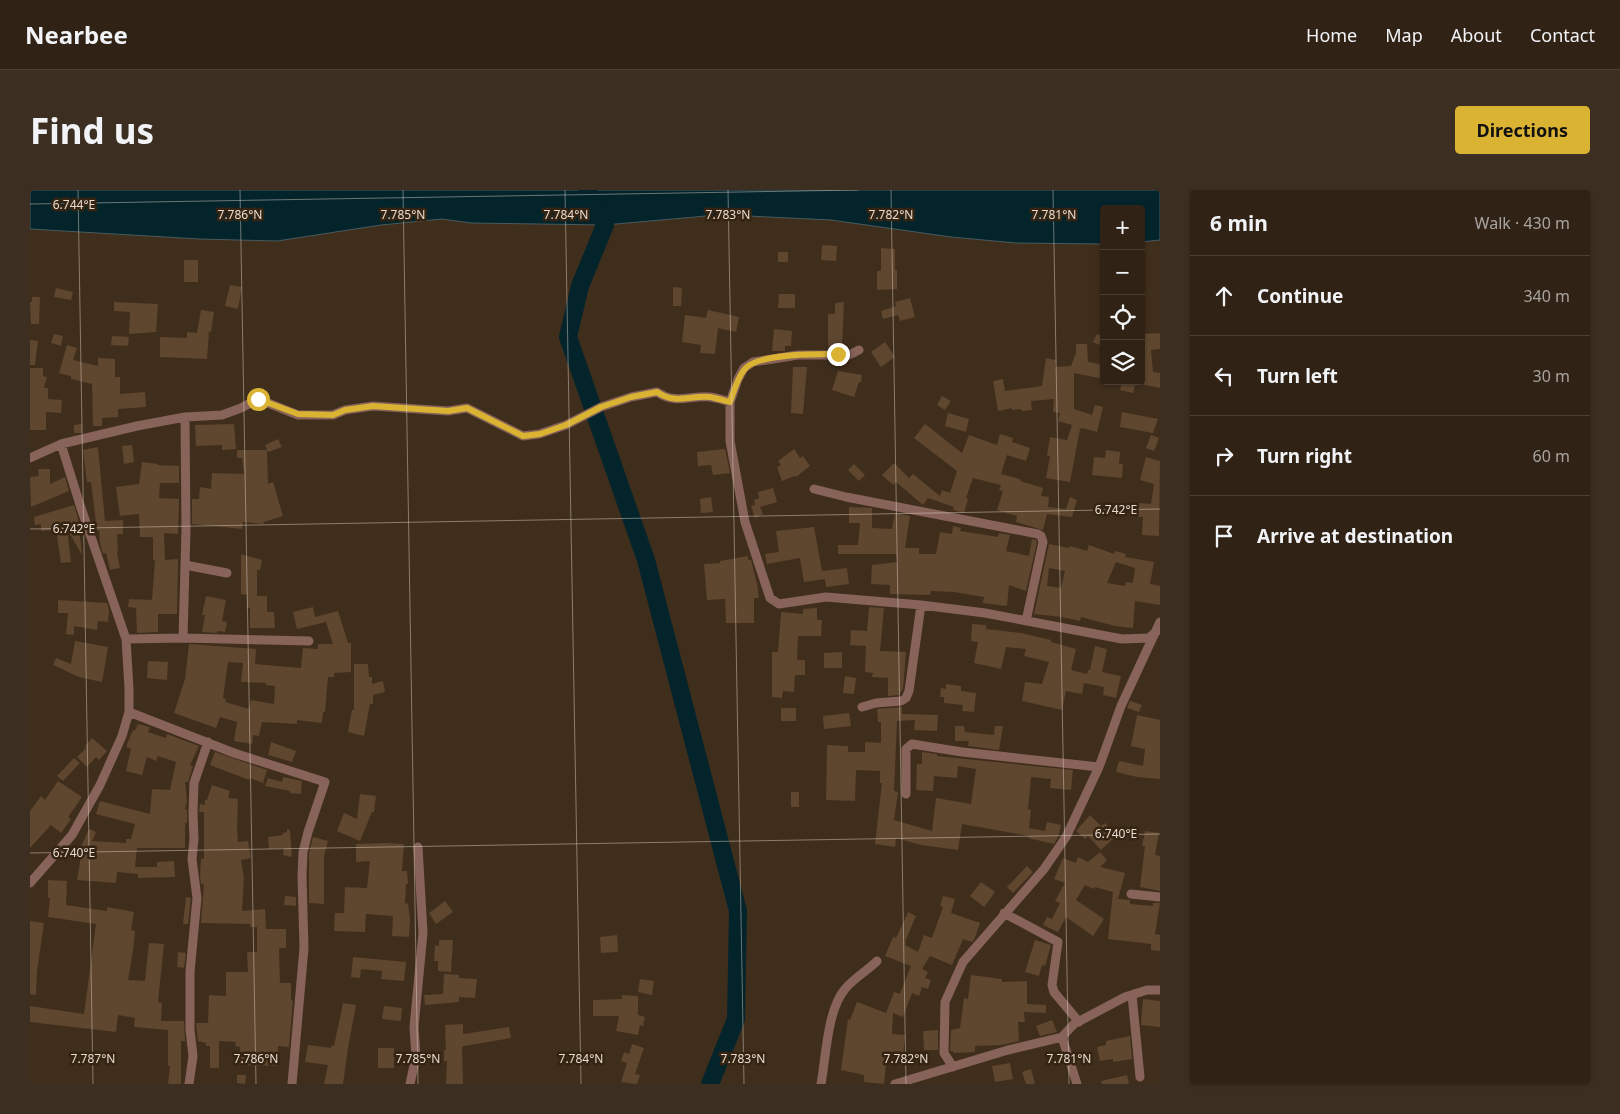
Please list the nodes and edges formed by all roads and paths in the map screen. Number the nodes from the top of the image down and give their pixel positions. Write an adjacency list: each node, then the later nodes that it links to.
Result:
1 (859, 350): 2 (street)
2 (730, 402): 3 (street); 9 (street)
3 (185, 417): 4 (street); 7 (street)
4 (61, 444): 5 (street); 13 (street)
5 (30, 458)
6 (814, 489): 10 (street)
7 (185, 565): 8 (street); 12 (street)
8 (227, 573)
9 (921, 605): 10 (street); 15 (street)
10 (1026, 621): 11 (street)
11 (1159, 628): 18 (street)
12 (183, 638): 13 (street); 14 (street)
13 (126, 639): 16 (street)
14 (309, 641)
15 (862, 707)
16 (129, 712): 17 (street); 21 (street)
17 (208, 742): 32 (street); 33 (street)
18 (1098, 768): 19 (street); 24 (street)
19 (906, 794)
20 (418, 847): 34 (street)
21 (30, 883)
22 (1131, 894): 23 (street)
23 (1160, 897)
24 (1004, 914): 28 (street); 30 (street)
25 (877, 961): 35 (street)
26 (1160, 990): 27 (street)
27 (1132, 995): 28 (street); 31 (street)
28 (1079, 1022): 29 (street)
29 (1062, 1037): 30 (street); 37 (street)
30 (953, 1067): 36 (street)
31 (1140, 1077)
32 (189, 1084)
33 (292, 1084)
34 (410, 1084)
35 (821, 1084)
36 (895, 1084)
37 (1077, 1084)

